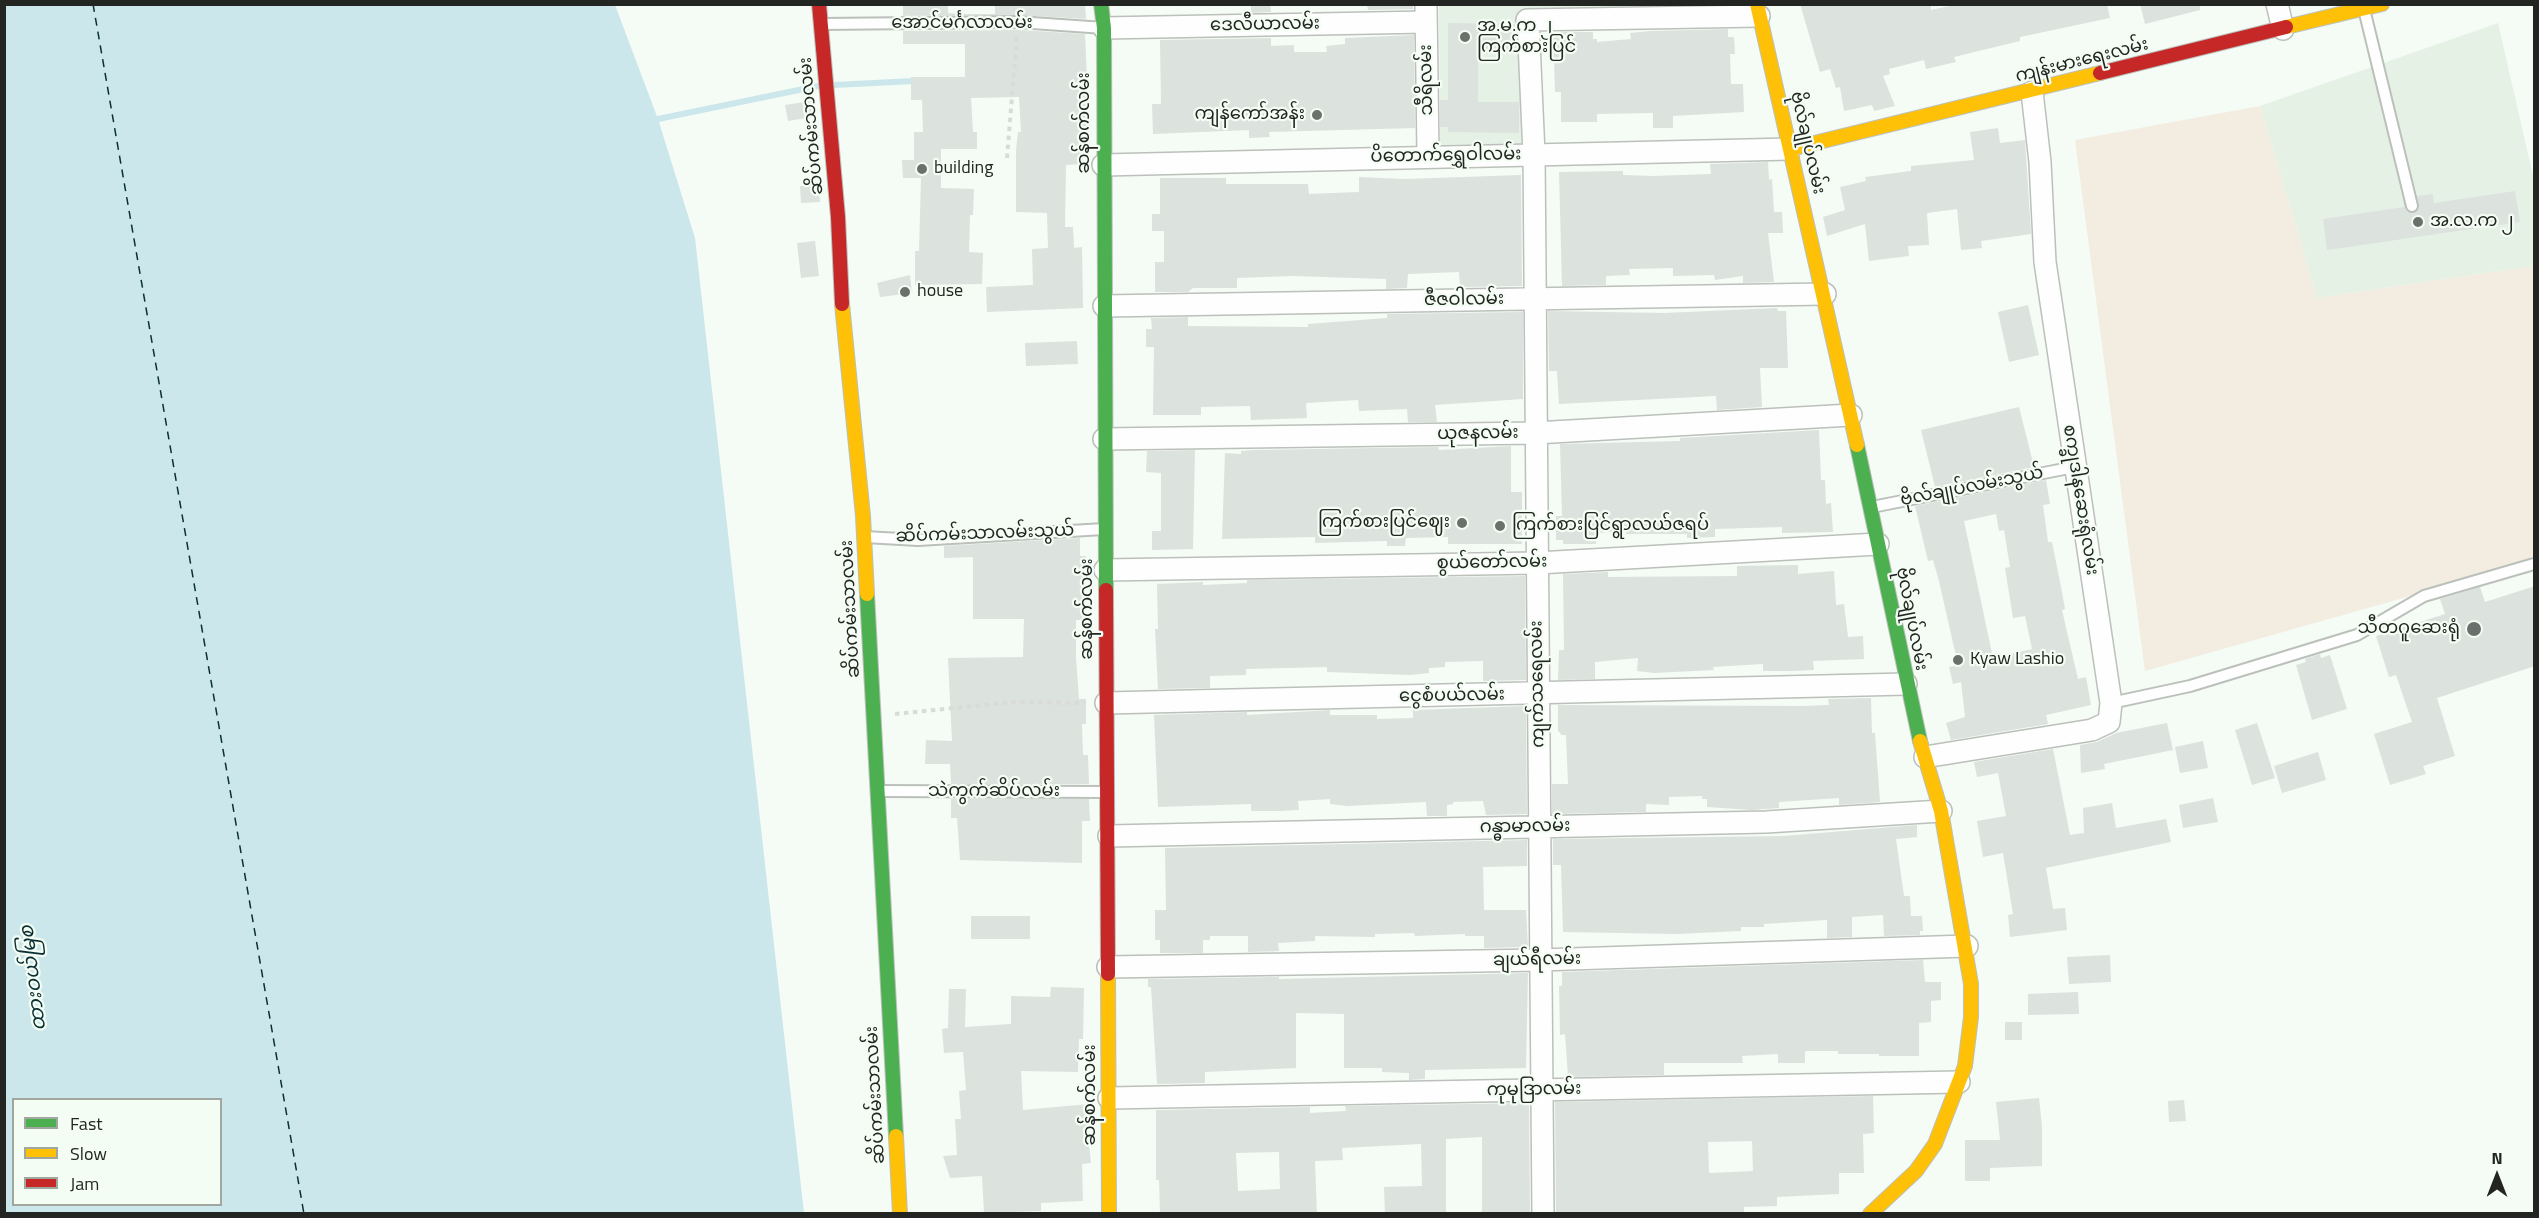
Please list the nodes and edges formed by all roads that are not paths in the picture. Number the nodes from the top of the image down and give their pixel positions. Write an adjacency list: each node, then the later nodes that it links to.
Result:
1 (819, 4): 8 (street, ဆိပ်ကမ်းသာလမ်း)
2 (1101, 4): 9 (street, ဆန်စက်လမ်း)
3 (2277, 4): 10 (street)
4 (2382, 4): 5 (street, ကျန်းမားရေးလမ်း)
5 (2364, 9): 10 (street, ကျန်းမားရေးလမ်း); 16 (lane)
6 (1758, 10): 12 (street, ဗိုလ်ချုပ်လမ်း); 13 (street)
7 (1426, 13): 9 (street, ဒေလီယာလမ်း); 14 (street, သီရိလမ်း)
8 (820, 24): 9 (lane, အောင်မင်္ဂလာလမ်း); 26 (street, ဆိပ်ကမ်းသာလမ်း)
9 (1104, 28): 15 (street, ဆန်စက်လမ်း)
10 (2283, 29): 11 (street, ကျန်းမားရေးလမ်း)
11 (2032, 92): 12 (street, ကျန်းမားရေးလမ်း); 23 (street, စက္ခုဒါနဆေးရုံလမ်း)
12 (1790, 149): 13 (street, ပိတောက်ရွှေဝါလမ်း); 17 (street, ဗိုလ်ချုပ်လမ်း)
13 (1534, 154): 14 (street, ပိတောက်ရွှေဝါလမ်း); 18 (street, ကျက်သရေလမ်း)
14 (1428, 156): 15 (street, ပိတောက်ရွှေဝါလမ်း)
15 (1103, 165): 19 (street, ဆန်စက်လမ်း)
16 (2412, 206)
17 (1824, 294): 18 (street, ဇီဇဝါလမ်း); 20 (street, ဗိုလ်ချုပ်လမ်း)
18 (1534, 299): 19 (street, ဇီဇဝါလမ်း); 21 (street, ကျက်သရေလမ်း)
19 (1104, 306): 22 (street, ဆန်စက်လမ်း)
20 (1851, 415): 21 (street, ယုဇနလမ်း); 24 (street, ဗိုလ်ချုပ်လမ်း)
21 (1534, 433): 22 (street, ယုဇနလမ်း); 28 (street, ကျက်သရေလမ်း)
22 (1104, 439): 25 (street, ဆန်စက်လမ်း)
23 (2074, 466): 24 (lane, ဗိုလ်ချုပ်လမ်းသွယ်); 33 (street, စက္ခုဒါနဆေးရုံလမ်း)
24 (1870, 507): 27 (street, ဗိုလ်ချုပ်လမ်း)
25 (1105, 529): 26 (lane, ဆိပ်ကမ်းသာလမ်းသွယ်); 30 (street, ဆန်စက်လမ်း)
26 (865, 537): 36 (street, ဆိပ်ကမ်းသာလမ်း)
27 (1878, 544): 28 (street, စွယ်တော်လမ်း); 31 (street, ဗိုလ်ချုပ်လမ်း)
28 (1537, 563): 30 (street, စွယ်တော်လမ်း); 32 (street, ကျက်သရေလမ်း)
29 (2535, 564): 33 (lane)
30 (1106, 570): 34 (street, ဆန်စက်လမ်း)
31 (1906, 684): 32 (street, ငွေစံပယ်လမ်း); 35 (street, ဗိုလ်ချုပ်လမ်း)
32 (1537, 694): 34 (street, ငွေစံပယ်လမ်း); 39 (street, ကျက်သရေလမ်း)
33 (2111, 703): 35 (street)
34 (1106, 704): 37 (street, ဆန်စက်လမ်း)
35 (1925, 757): 38 (street, ဗိုလ်ချုပ်လမ်း)
36 (879, 791): 37 (lane, သဲကွက်ဆိပ်လမ်း); 47 (street, ဆိပ်ကမ်းသာလမ်း)
37 (1108, 792): 40 (street, ဆန်စက်လမ်း)
38 (1941, 811): 39 (street, ဂန္ဓာမာလမ်း); 41 (street, ဗိုလ်ချုပ်လမ်း)
39 (1540, 826): 40 (street, ဂန္ဓာမာလမ်း); 42 (street, ကျက်သရေလမ်း)
40 (1109, 836): 43 (street, ဆန်စက်လမ်း)
41 (1967, 946): 42 (street, ချယ်ရီလမ်း); 44 (street, ဗိုလ်ချုပ်လမ်း)
42 (1540, 960): 43 (street, ချယ်ရီလမ်း); 45 (street, ကျက်သရေလမ်း)
43 (1108, 967): 46 (street, ဆန်စက်လမ်း)
44 (1959, 1082): 45 (street, ကုမုဒြာလမ်း); 50 (street, ဗိုလ်ချုပ်လမ်း)
45 (1541, 1090): 46 (street, ကုမုဒြာလမ်း); 49 (street, ကျက်သရေလမ်း)
46 (1109, 1098): 48 (street, ဆန်စက်လမ်း)
47 (900, 1214)
48 (1109, 1214)
49 (1543, 1214)
50 (1870, 1214)

